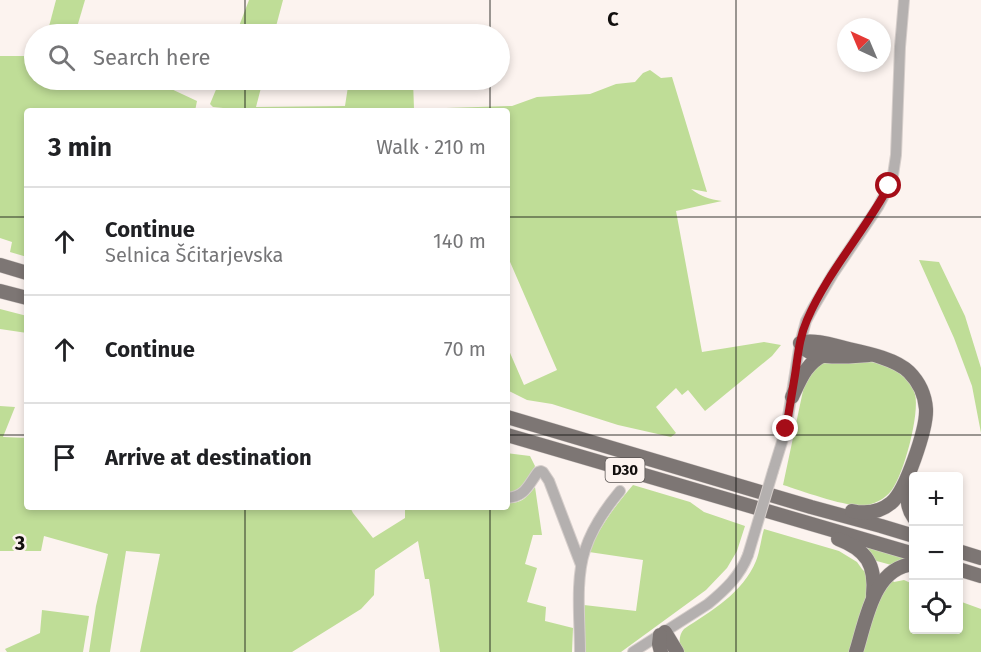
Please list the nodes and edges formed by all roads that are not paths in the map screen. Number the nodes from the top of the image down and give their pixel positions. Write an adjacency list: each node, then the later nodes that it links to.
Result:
1 (904, 0): 6 (street)
2 (0, 265): 3 (main road)
3 (24, 272)
4 (0, 291): 5 (main road)
5 (24, 297)
6 (800, 343): 7 (main road); 8 (main road); 9 (street)
7 (824, 355): 8 (main road); 9 (main road)
8 (868, 355): 12 (main road)
9 (792, 397): 29 (street, bridge)
10 (510, 418): 16 (main road, D30)
11 (510, 436): 18 (main road, D30)
12 (910, 470): 16 (main road)
13 (909, 480): 17 (main road)
14 (620, 491): 25 (street)
15 (510, 497): 25 (street)
16 (811, 507): 19 (main road, D30)
17 (909, 508)
18 (812, 524): 22 (main road, D30); 28 (main road)
19 (909, 534)
20 (963, 547): 23 (main road)
21 (963, 552): 23 (main road)
22 (909, 553)
23 (978, 557)
24 (909, 565): 28 (main road)
25 (581, 566): 30 (street)
26 (963, 571): 27 (main road)
27 (981, 576)
28 (872, 600): 34 (main road)
29 (663, 633): 31 (street); 32 (main road); 33 (main road)
30 (580, 652)
31 (633, 652)
32 (661, 652)
33 (677, 652)
34 (856, 652)

